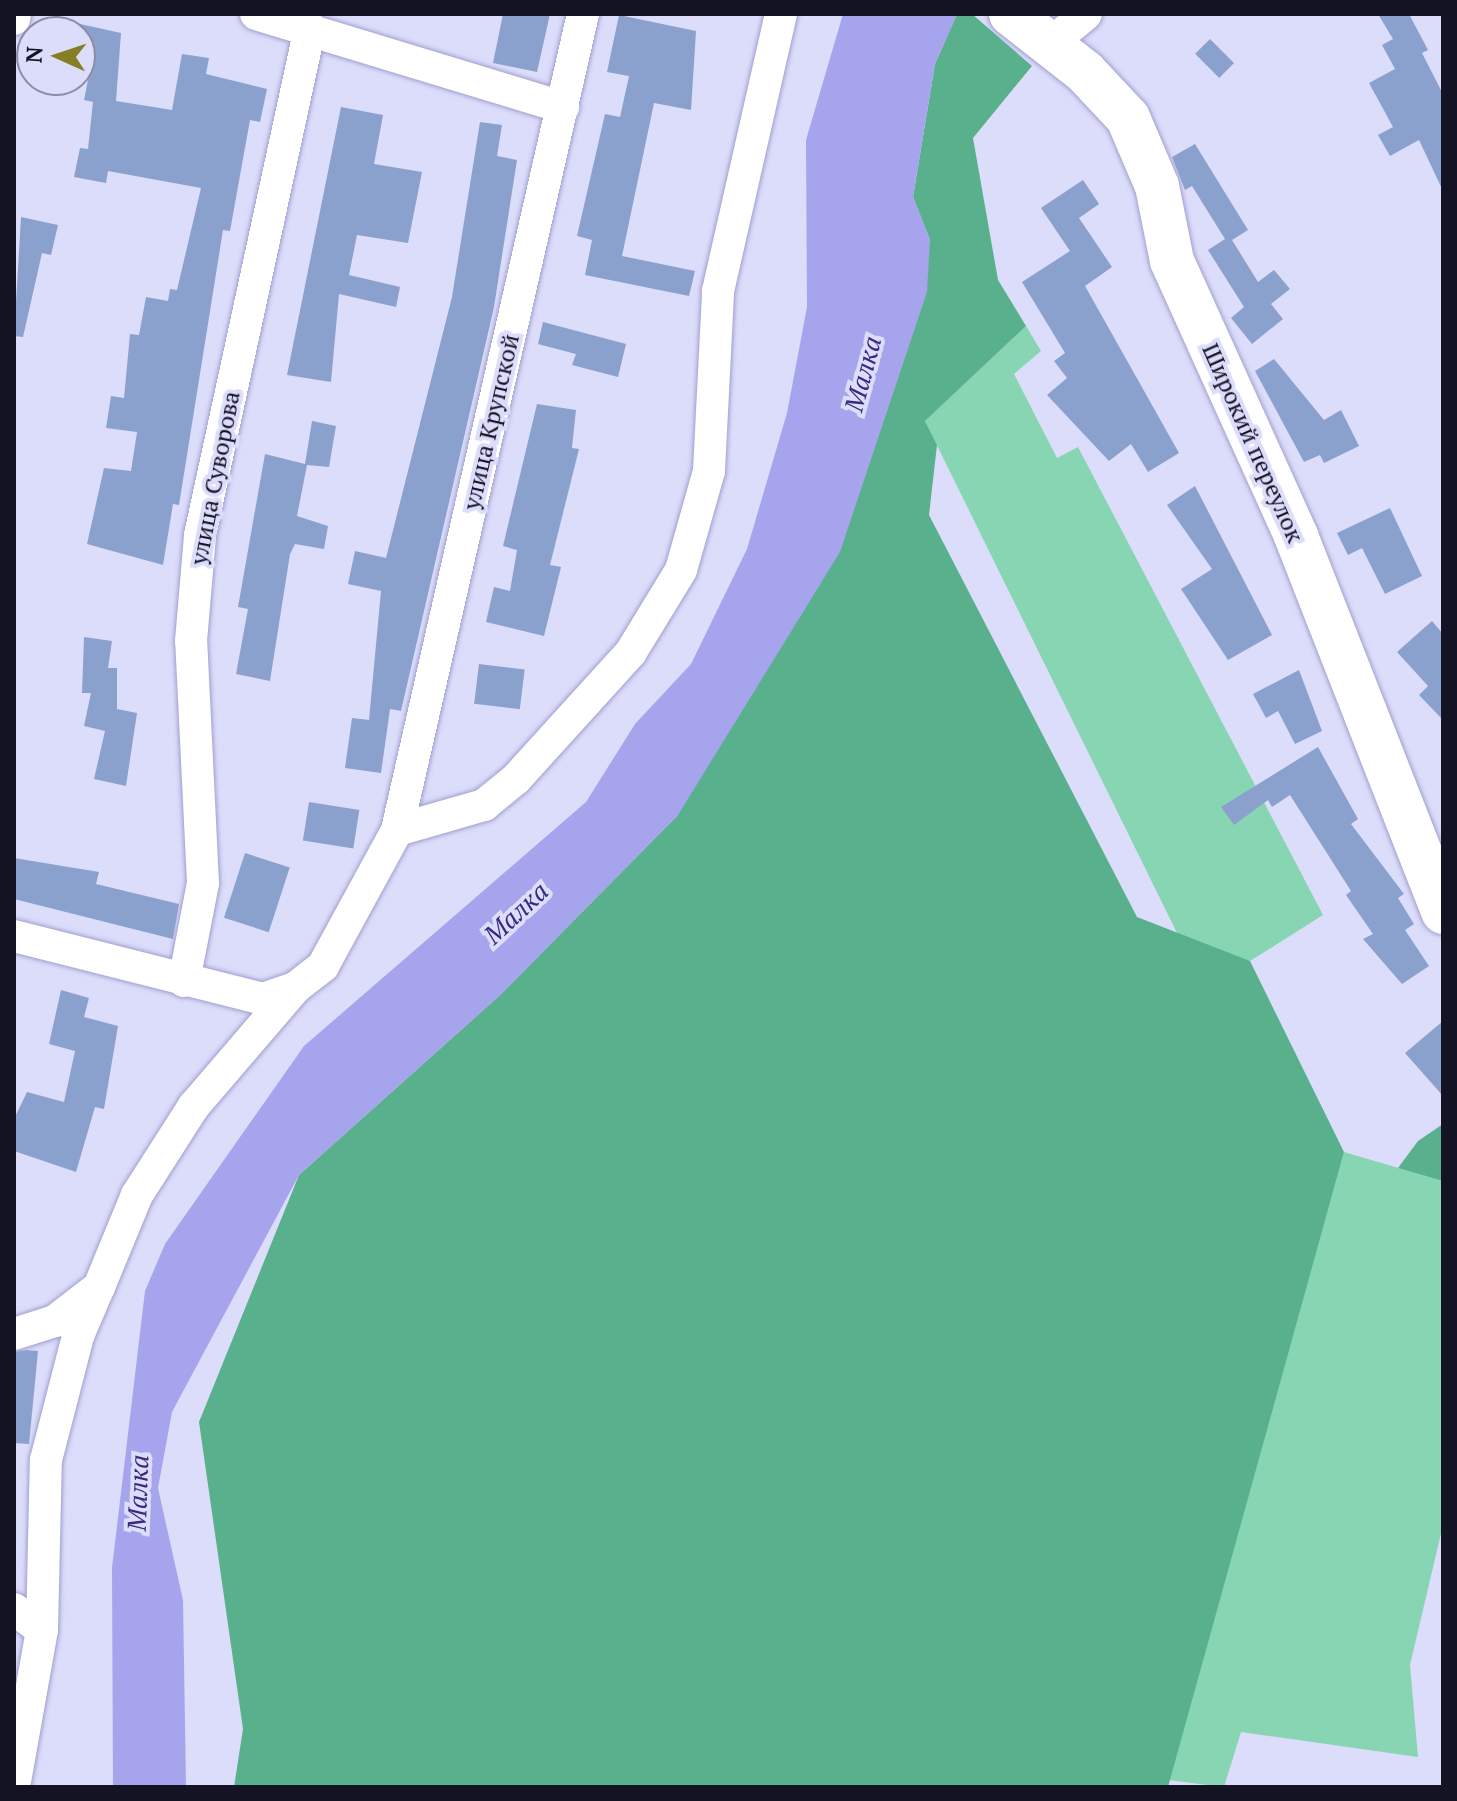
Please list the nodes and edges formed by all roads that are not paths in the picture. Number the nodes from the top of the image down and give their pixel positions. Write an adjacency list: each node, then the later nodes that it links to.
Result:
1 (256, 14): 6 (street)
2 (583, 14): 8 (street, улица Крупской)
3 (781, 14): 9 (street)
4 (1011, 14): 7 (street, Широкий переулок)
5 (1086, 14): 7 (street)
6 (310, 28): 8 (street); 12 (street, улица Суворова)
7 (1051, 43): 10 (street, Широкий переулок)
8 (563, 107): 9 (street, улица Крупской)
9 (397, 830): 13 (street, улица Крупской)
10 (1443, 912)
11 (14, 936): 12 (street)
12 (184, 981): 13 (street)
13 (295, 988): 14 (street)
14 (99, 1287): 15 (street); 17 (street)
15 (14, 1334)
16 (14, 1609): 17 (street)
17 (42, 1630): 18 (street)
18 (14, 1787)

